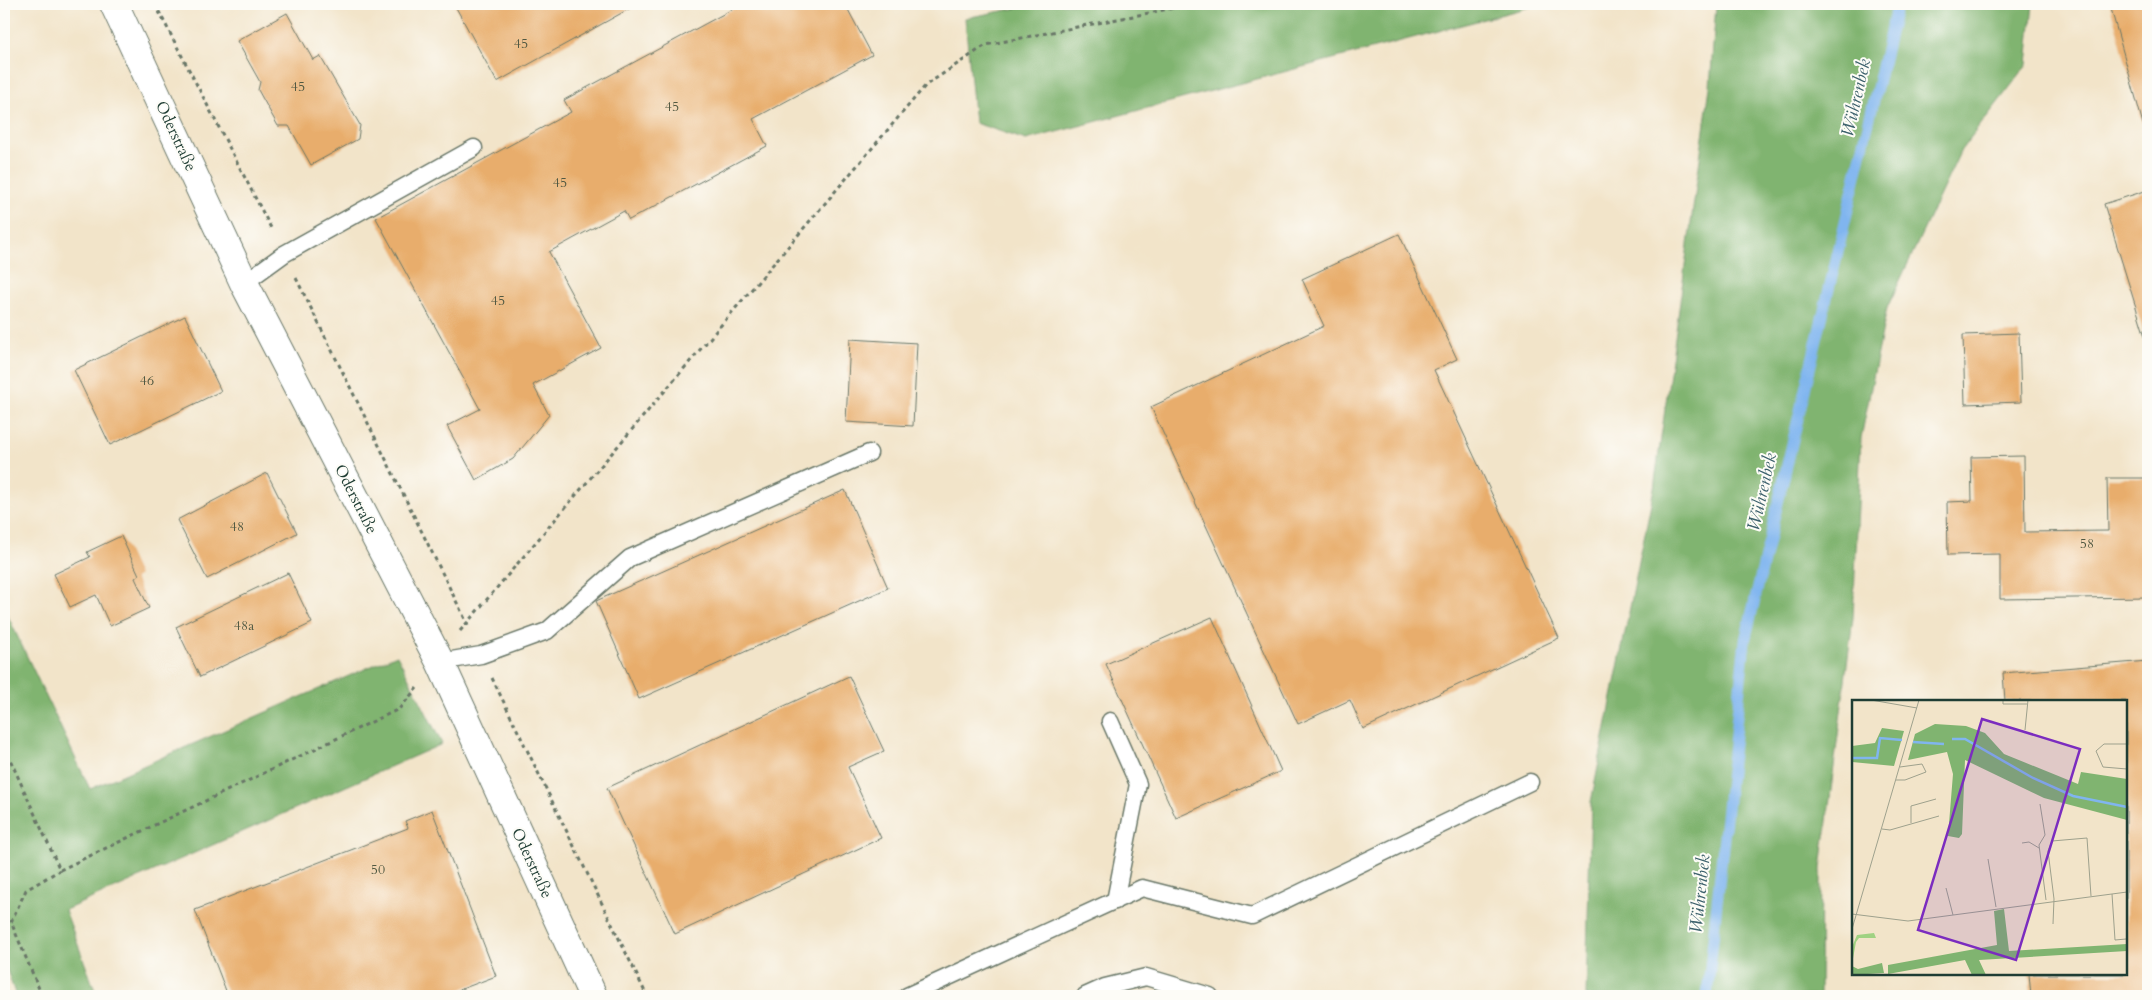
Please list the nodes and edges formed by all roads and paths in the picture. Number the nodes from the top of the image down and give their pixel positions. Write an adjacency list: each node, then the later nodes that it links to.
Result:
1 (114, 4): 6 (street, Oderstraße)
2 (155, 4): 5 (path)
3 (1194, 4): 8 (path)
4 (474, 148): 5 (lane)
5 (284, 254): 6 (lane); 8 (path)
6 (244, 283): 10 (street, Oderstraße)
7 (869, 453): 9 (lane)
8 (466, 621): 9 (path); 10 (path)
9 (480, 655): 10 (lane); 18 (path)
10 (440, 662): 14 (path); 17 (street, Oderstraße)
11 (1110, 721): 15 (lane)
12 (4, 746): 14 (path)
13 (1530, 782): 15 (lane)
14 (60, 870): 16 (path)
15 (1116, 901): 19 (lane)
16 (42, 996)
17 (594, 996)
18 (648, 996)
19 (907, 996)
20 (1085, 996): 21 (lane)
21 (1210, 996)

